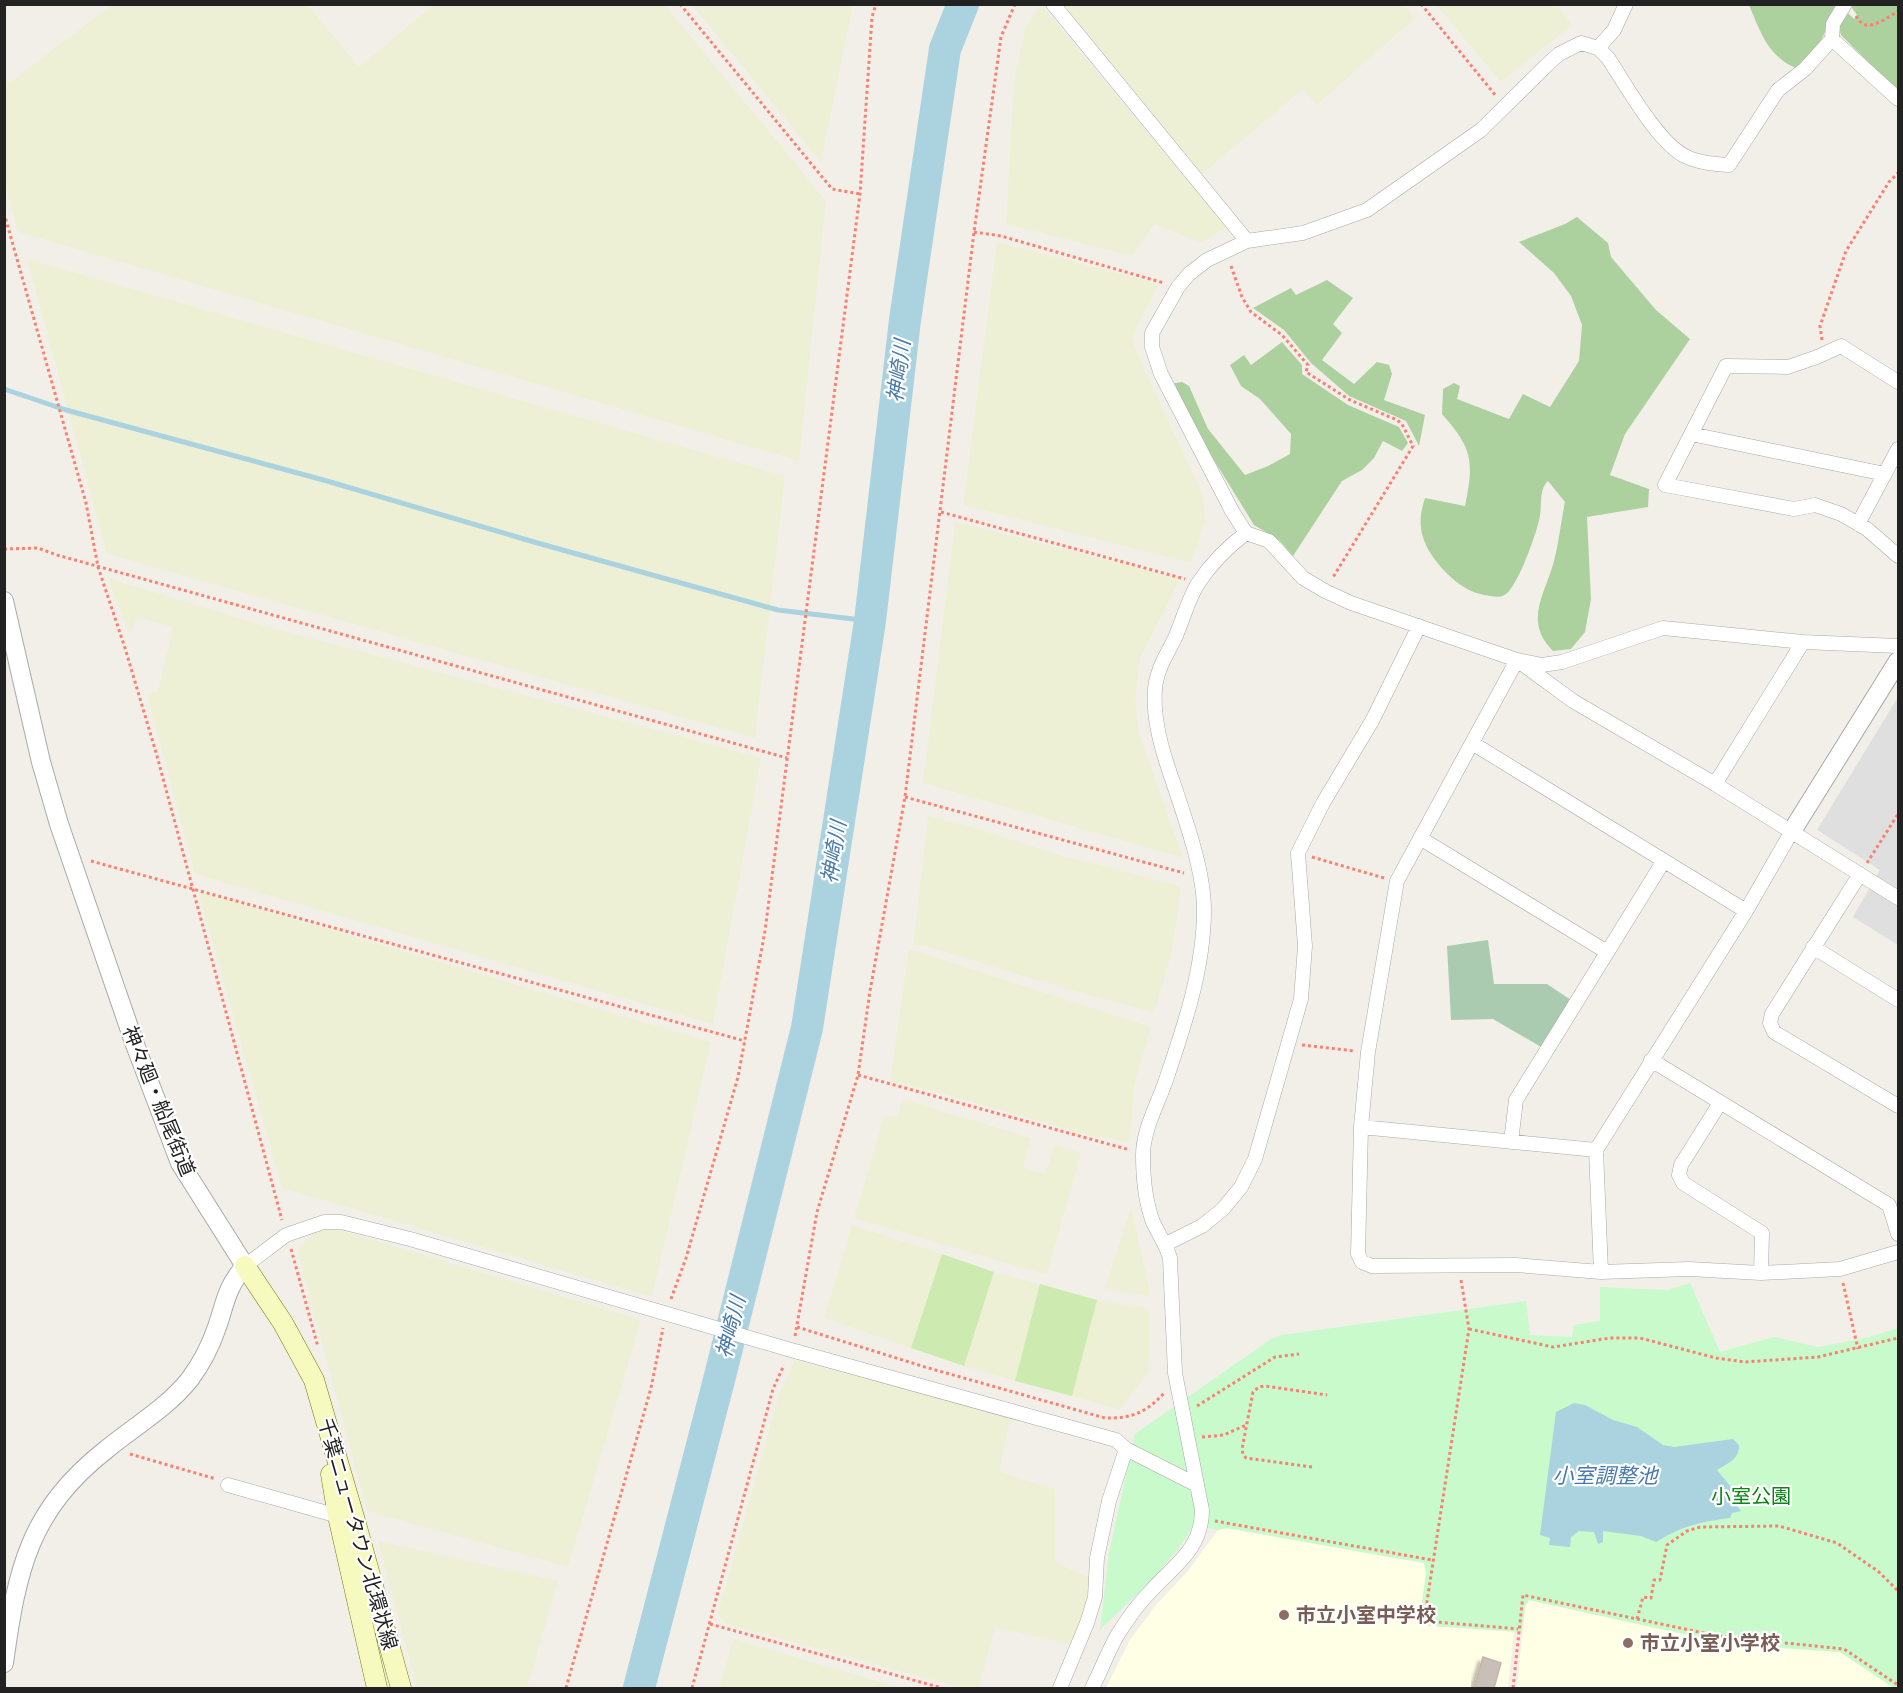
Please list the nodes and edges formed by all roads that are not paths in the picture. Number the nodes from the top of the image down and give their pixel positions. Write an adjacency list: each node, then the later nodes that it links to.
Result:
1 (1053, 4): 7 (street)
2 (1626, 4): 5 (street)
3 (1845, 5): 4 (street)
4 (1832, 39): 5 (street); 6 (street)
5 (1598, 48): 7 (street)
6 (1899, 99)
7 (1247, 241): 13 (street)
8 (1899, 382): 9 (street)
9 (1691, 434): 11 (street); 12 (street)
10 (1899, 449): 11 (street)
11 (1885, 474): 12 (street)
12 (1858, 524): 14 (street)
13 (1246, 533): 16 (street); 39 (street)
14 (1899, 556)
15 (4, 601): 41 (street, 神々廻・船尾街道)
16 (1419, 626): 19 (street); 39 (street)
17 (1803, 642): 18 (street); 19 (street); 22 (street)
18 (1899, 646)
19 (1517, 660): 21 (street); 22 (street)
20 (1899, 661): 23 (street)
21 (1472, 743): 24 (street); 25 (street)
22 (1716, 784): 23 (street)
23 (1792, 831): 26 (street); 28 (street)
24 (1420, 838): 30 (street); 35 (street)
25 (1663, 862): 28 (street); 30 (street)
26 (1860, 873): 27 (street); 29 (street)
27 (1899, 898)
28 (1746, 911): 32 (street)
29 (1813, 947): 31 (street); 34 (street)
30 (1607, 952): 36 (street)
31 (1899, 1000)
32 (1651, 1060): 33 (street); 37 (street)
33 (1720, 1103): 38 (street); 43 (street)
34 (1899, 1106)
35 (1361, 1127): 36 (street); 42 (street)
36 (1511, 1142): 37 (street)
37 (1596, 1150): 42 (street)
38 (1899, 1234)
39 (1166, 1244): 47 (street)
40 (1899, 1252): 43 (street)
41 (245, 1266): 44 (main road, 千葉ニュータウン北環状線); 45 (street); 49 (street)
42 (1601, 1272): 43 (street)
43 (1761, 1273)
44 (314, 1380): 48 (main road, 千葉ニュータウン北環状線); 51 (main road, 千葉ニュータウン北環状線)
45 (1126, 1449): 47 (street); 52 (street)
46 (228, 1485): 48 (street)
47 (1197, 1485): 53 (street)
48 (338, 1516): 50 (main road, 千葉ニュータウン北環状線)
49 (4, 1663)
50 (377, 1689)
51 (401, 1689)
52 (1060, 1689)
53 (1092, 1689)

